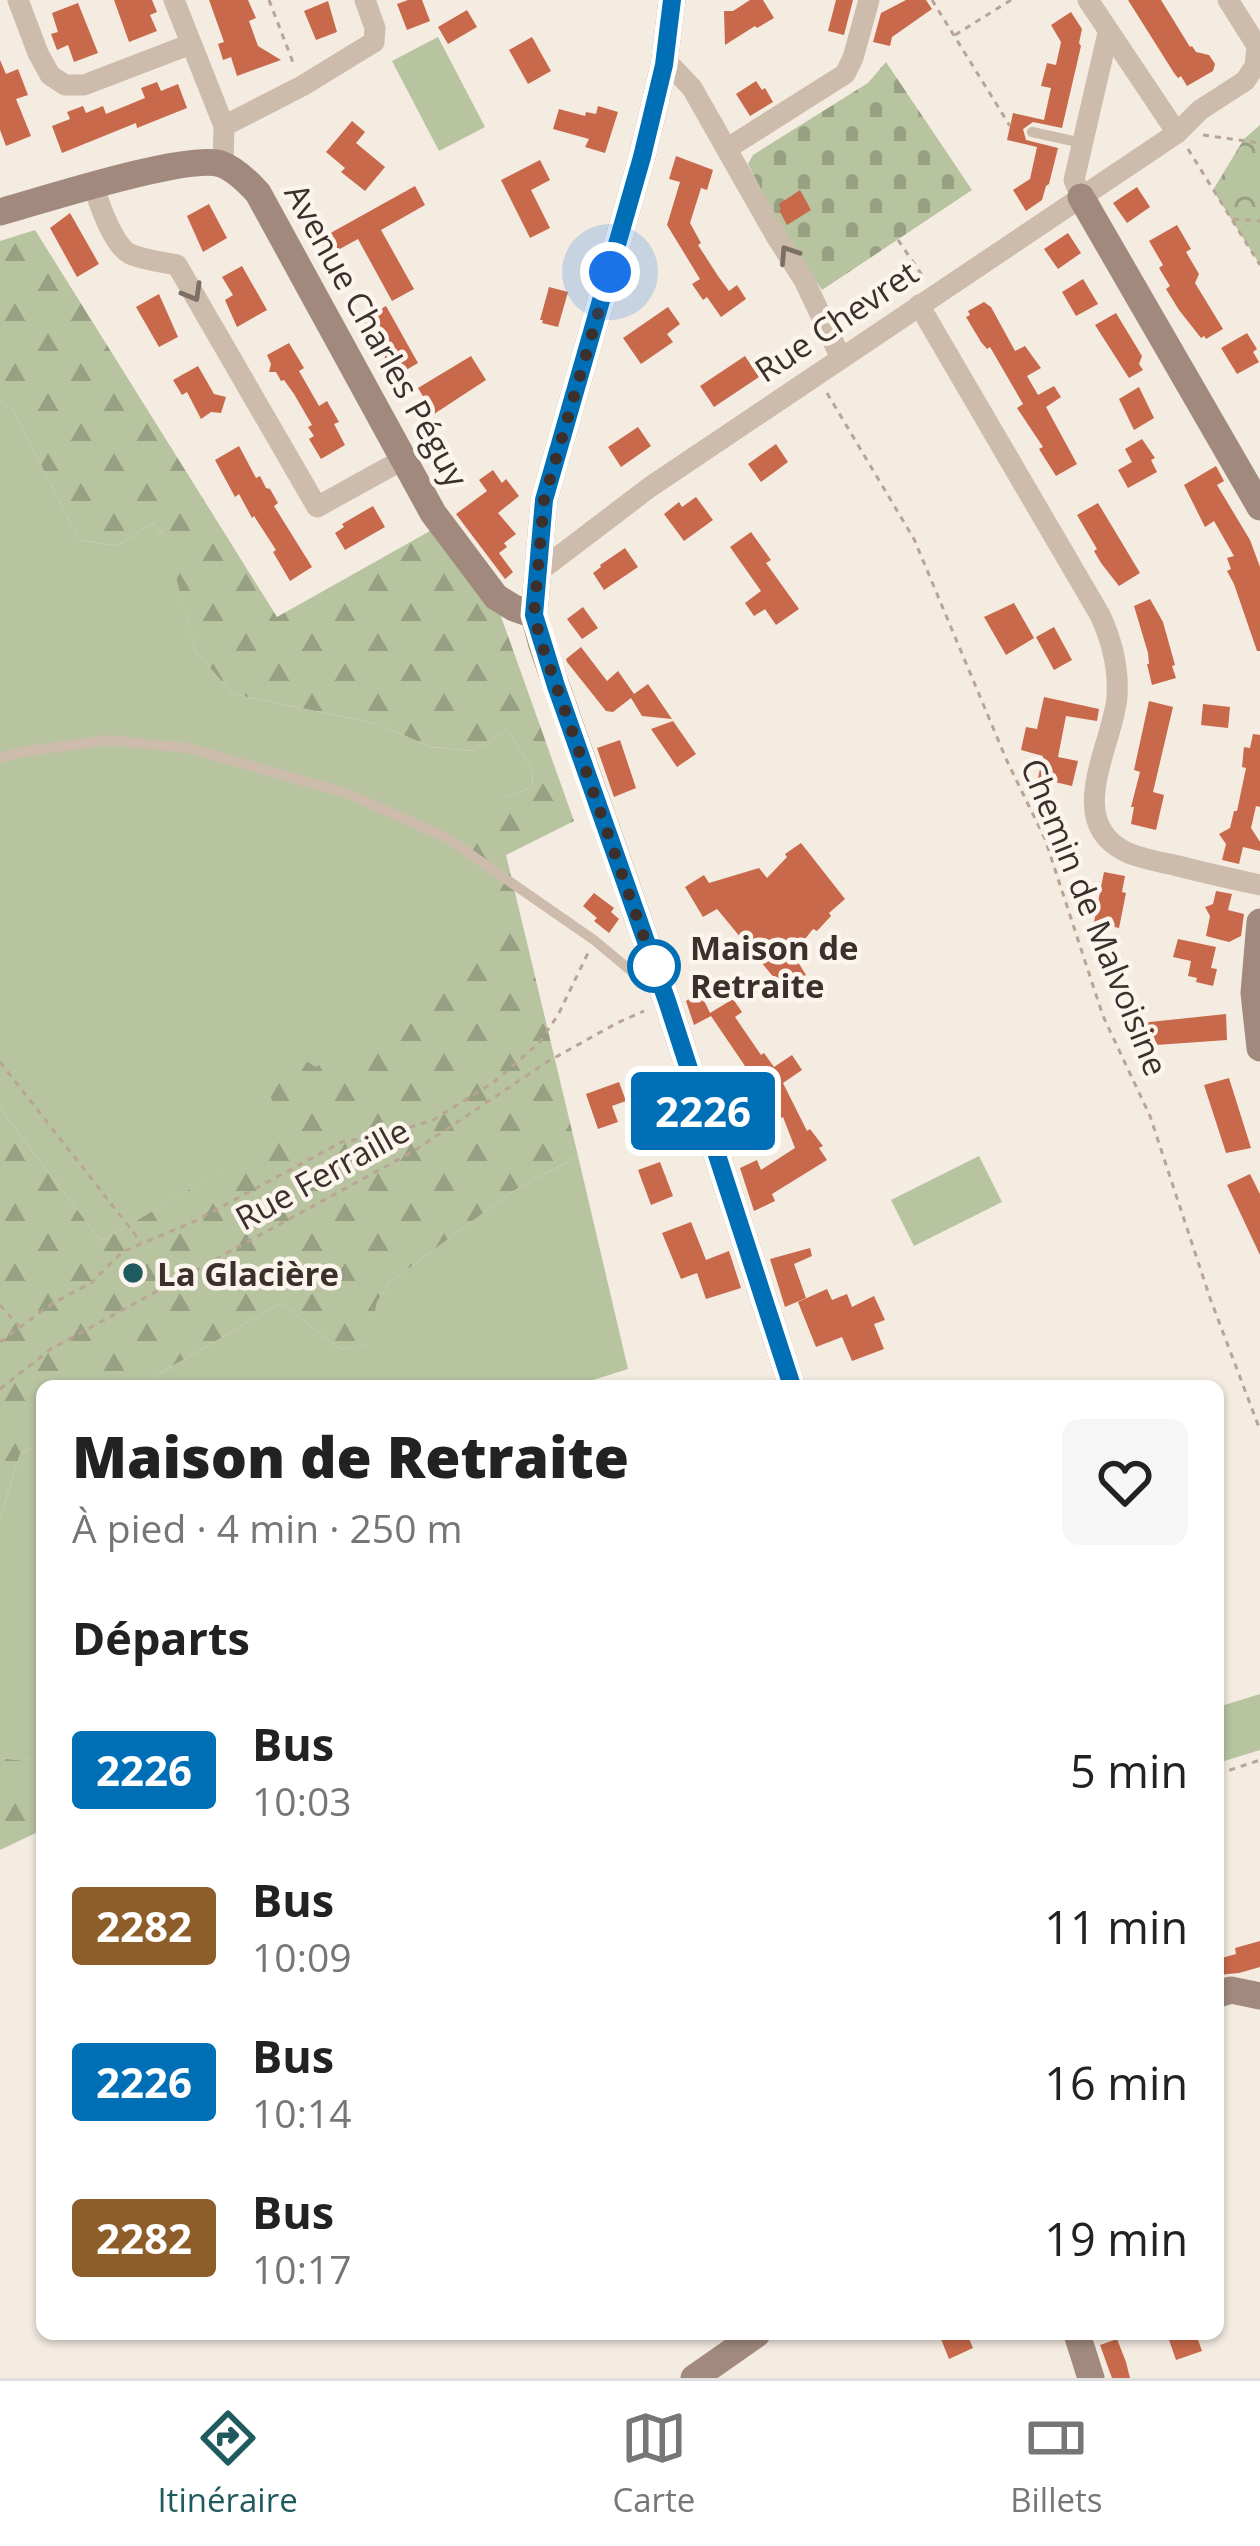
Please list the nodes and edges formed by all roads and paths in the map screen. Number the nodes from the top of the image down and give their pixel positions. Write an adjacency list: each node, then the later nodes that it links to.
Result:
1 (18, 0): 13 (street)
2 (174, 0): 13 (street)
3 (269, 0): 15 (path)
4 (365, 0): 15 (street)
5 (672, 0): 14 (main road)
6 (869, 0): 22 (street)
7 (932, 0): 12 (path)
8 (1011, 0): 12 (path)
9 (1088, 0): 11 (street)
10 (1228, 0): 19 (street, Rue Chevret)
11 (1108, 32): 19 (street); 20 (street)
12 (953, 35): 17 (path)
13 (190, 44): 16 (street)
14 (664, 65): 22 (street); 36 (main road)
15 (302, 86): 16 (street)
16 (224, 126): 23 (street)
17 (1010, 126)
18 (1032, 132): 20 (lane)
19 (1178, 133): 21 (path); 25 (street, Rue Chevret); 27 (path)
20 (1082, 143): 25 (street)
21 (1260, 143)
22 (728, 148): 32 (street, one-way to 22)
23 (223, 164): 24 (main road); 34 (main road, Avenue Charles Péguy)
24 (94, 186): 26 (main road); 34 (street, one-way to 34)
25 (1081, 197): 31 (street, Rue Chevret); 35 (main road)
26 (0, 212)
27 (1231, 219): 28 (path); 30 (path)
28 (1260, 221)
29 (898, 240): 31 (path)
30 (1260, 265)
31 (927, 300): 32 (street, Rue Chevret); 39 (street)
32 (841, 358): 33 (street, Rue Chevret)
33 (816, 374): 36 (street, Rue Chevret); 51 (path, Chemin de Malvoisine)
34 (402, 460): 37 (main road, Avenue Charles Péguy)
35 (1260, 507)
36 (537, 573): 37 (main road)
37 (534, 615): 42 (main road)
38 (0, 758): 41 (lane)
39 (1260, 886)
40 (1260, 922): 43 (main road)
41 (594, 940): 42 (lane); 45 (path)
42 (667, 1001): 49 (main road); 50 (path, Rue Ferraille)
43 (1260, 1048)
44 (0, 1062): 45 (path)
45 (142, 1244): 47 (path)
46 (0, 1305): 47 (path)
47 (20, 1326): 48 (path)
48 (0, 1342)
49 (791, 1380)
50 (0, 1389)
51 (1260, 1430)
52 (1260, 1760): 53 (path)
53 (1224, 1772)
54 (1224, 1992): 55 (main road)
55 (1260, 1996)
56 (749, 2340): 58 (main road)
57 (1079, 2340): 59 (main road)
58 (694, 2378)
59 (1091, 2378)

